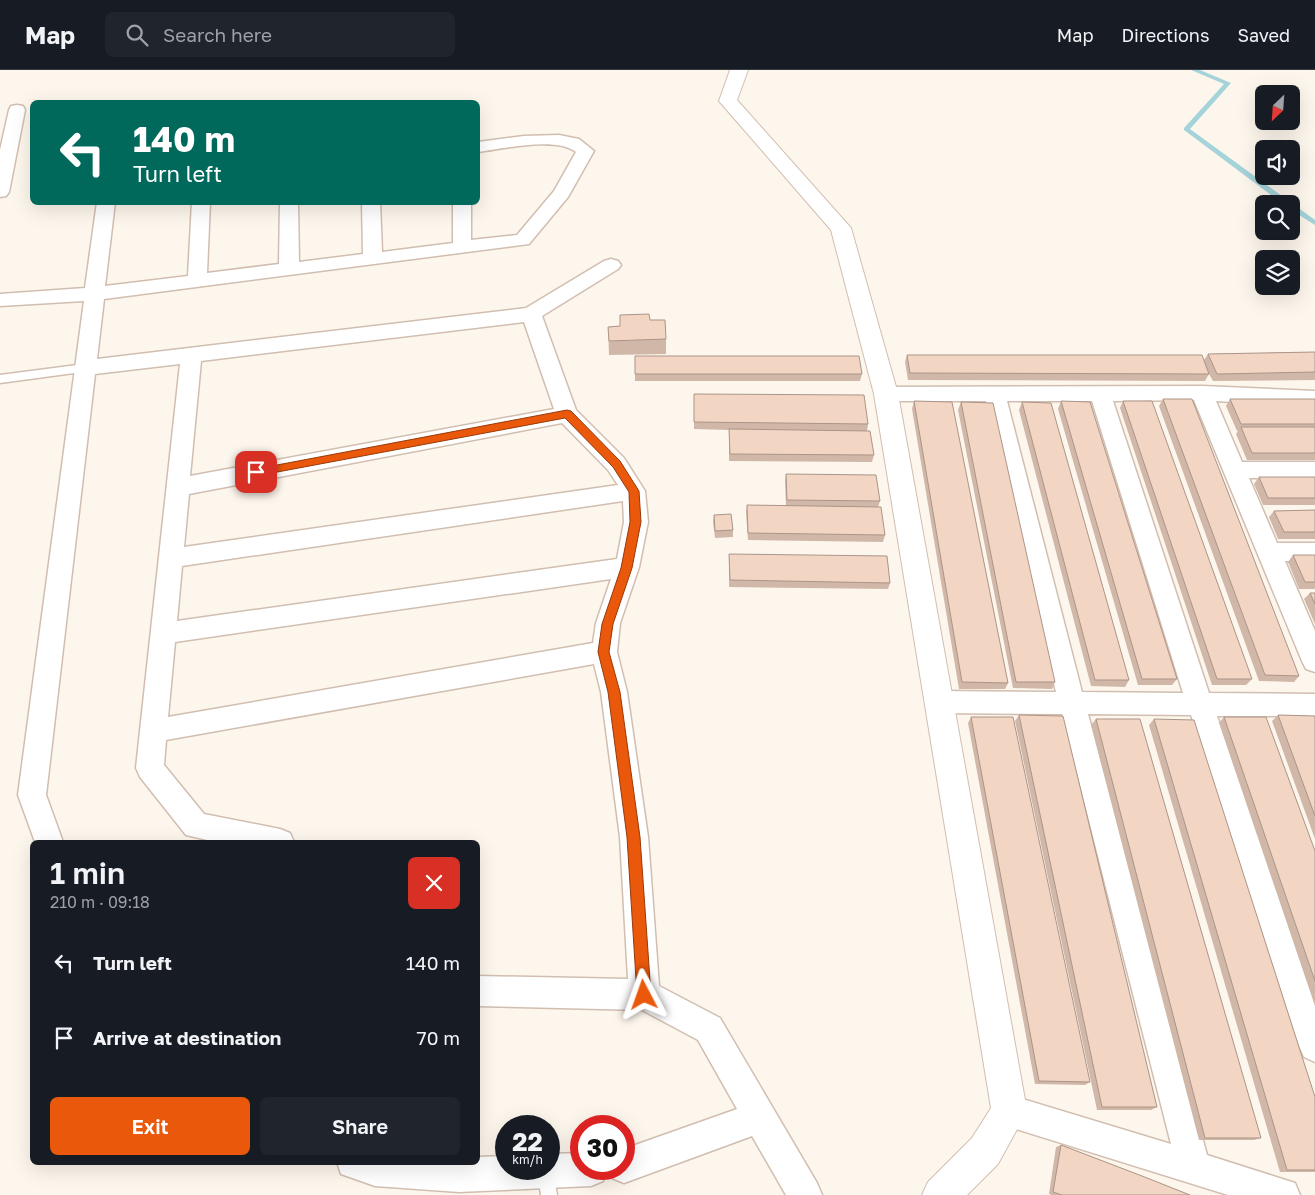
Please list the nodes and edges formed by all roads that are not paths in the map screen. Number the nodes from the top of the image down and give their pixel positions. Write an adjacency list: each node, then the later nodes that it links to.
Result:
1 (739, 70): 21 (street)
2 (17, 111): 4 (street)
3 (480, 147): 10 (street)
4 (0, 192)
5 (106, 205): 15 (street)
6 (201, 205): 14 (street)
7 (289, 205): 13 (street)
8 (371, 205): 11 (street)
9 (462, 205): 10 (street)
10 (462, 247): 11 (street)
11 (374, 258): 13 (street)
12 (611, 265): 17 (street)
13 (289, 269): 14 (street)
14 (197, 280): 15 (street)
15 (94, 294): 16 (street); 19 (street)
16 (0, 300)
17 (531, 314): 18 (street); 26 (street)
18 (191, 356): 19 (street); 29 (street)
19 (85, 368): 20 (lane); 43 (street)
20 (0, 379)
21 (886, 394): 22 (street); 38 (street)
22 (995, 394): 23 (street); 39 (street)
23 (1100, 394): 24 (street); 40 (street)
24 (1202, 394): 25 (street); 27 (street)
25 (1315, 399)
26 (567, 414): 29 (street); 30 (street)
27 (1234, 470): 28 (street); 31 (street)
28 (1315, 470)
29 (178, 487): 33 (street)
30 (634, 491): 33 (street); 34 (street)
31 (1269, 552): 32 (street); 36 (street)
32 (1315, 552)
33 (170, 558): 35 (street)
34 (627, 568): 35 (street); 37 (street)
35 (163, 632): 42 (street)
36 (1312, 647)
37 (604, 652): 42 (street); 46 (street)
38 (939, 702): 39 (street); 48 (street)
39 (1072, 703): 40 (street); 52 (street)
40 (1200, 704): 41 (street); 47 (street)
41 (1315, 705)
42 (153, 731): 44 (street)
43 (48, 840)
44 (272, 840)
45 (480, 991): 46 (street)
46 (644, 995): 49 (street)
47 (1315, 1046)
48 (1009, 1111): 52 (street); 56 (street)
49 (759, 1117): 50 (street); 55 (street)
50 (635, 1162)
51 (361, 1165): 54 (street)
52 (1194, 1168): 57 (street)
53 (570, 1176): 54 (street)
54 (548, 1183)
55 (805, 1195)
56 (941, 1195)
57 (1283, 1195)

